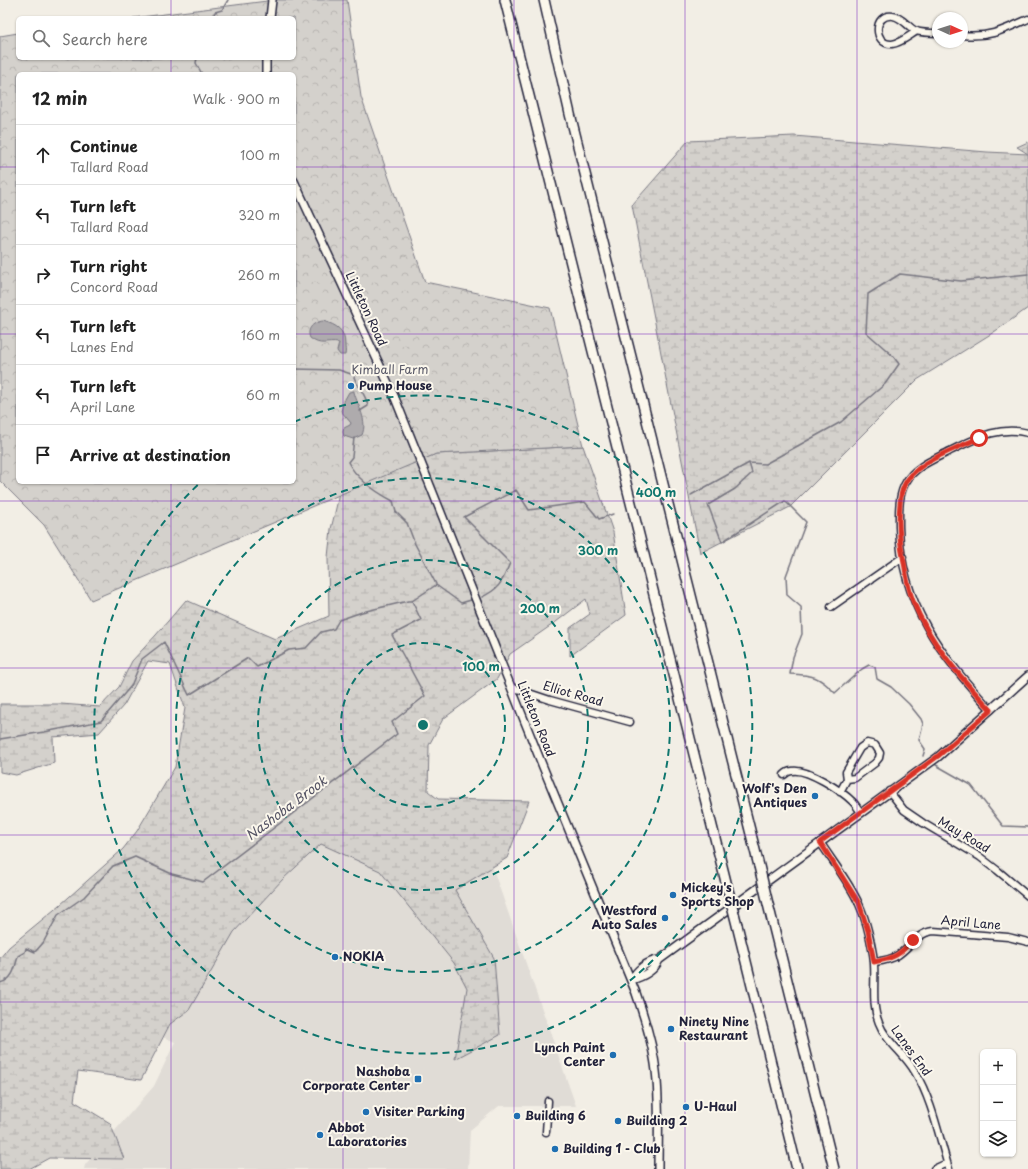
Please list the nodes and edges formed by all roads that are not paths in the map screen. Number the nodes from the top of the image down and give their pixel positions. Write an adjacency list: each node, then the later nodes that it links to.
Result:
1 (272, 0): 4 (main road)
2 (505, 0): 33 (highway, bridge)
3 (544, 0): 34 (highway, bridge)
4 (270, 16)
5 (1028, 19): 8 (street)
6 (917, 31): 6 (street); 7 (street)
7 (932, 32)
8 (968, 35)
9 (266, 60): 10 (main road)
10 (266, 72)
11 (296, 185): 16 (main road, Littleton Road)
12 (1028, 433): 13 (street)
13 (902, 556): 14 (street); 17 (street)
14 (831, 607)
15 (1028, 676): 17 (main road)
16 (511, 686): 18 (street, Elliot Road); 28 (main road, Littleton Road)
17 (991, 710): 21 (main road)
18 (630, 722)
19 (784, 775): 22 (street)
20 (847, 779): 20 (street); 22 (street)
21 (890, 791): 23 (main road); 25 (street, May Road)
22 (840, 792): 23 (street)
23 (861, 812): 24 (main road)
24 (820, 842): 27 (street, Lanes End); 28 (main road)
25 (1028, 896)
26 (1028, 942): 27 (street, April Lane)
27 (874, 962): 31 (street, Lanes End)
28 (631, 980): 32 (main road, Littleton Road)
29 (548, 1101): 30 (street)
30 (546, 1132)
31 (948, 1166): 35 (street, Lanes End)
32 (658, 1169)
33 (798, 1169)
34 (834, 1169)
35 (934, 1169)

